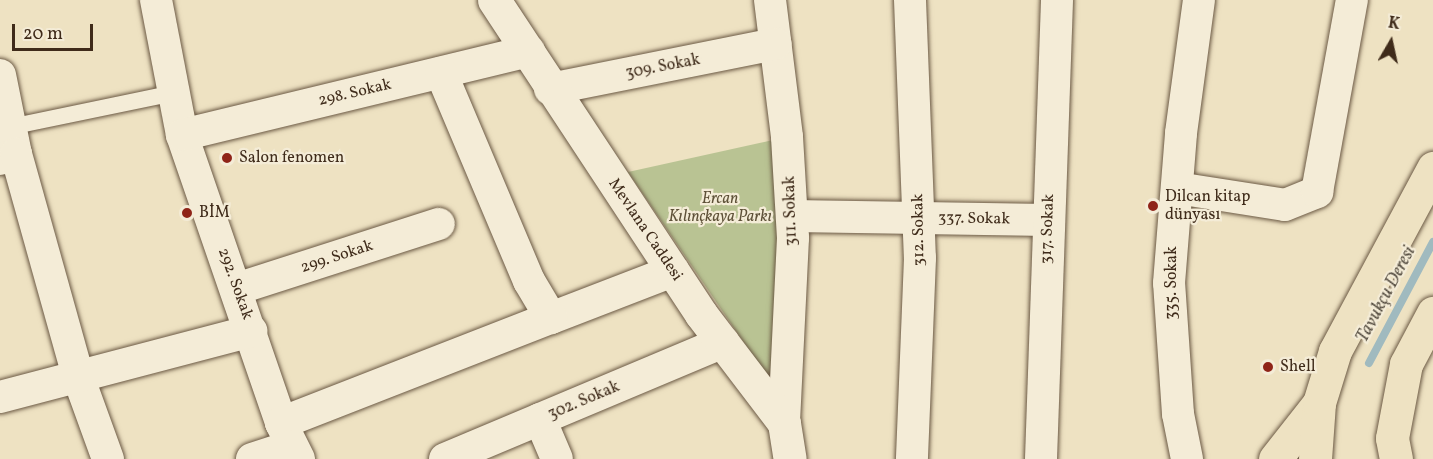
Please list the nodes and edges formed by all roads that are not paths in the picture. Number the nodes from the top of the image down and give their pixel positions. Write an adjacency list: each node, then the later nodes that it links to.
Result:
1 (156, 0): 13 (street, 292. Sokak)
2 (494, 0): 9 (street, Mevlana Caddesi)
3 (770, 0): 8 (street, 311. Sokak)
4 (910, 0): 19 (street, 312. Sokak)
5 (1057, 0): 20 (street, 317. Sokak)
6 (1199, 0): 17 (street, 335. Sokak)
7 (1352, 0): 17 (street)
8 (776, 44): 12 (street, 309. Sokak); 18 (street, 311. Sokak)
9 (529, 51): 10 (street, 298. Sokak); 12 (street, Mevlana Caddesi)
10 (441, 73): 14 (street, 298. Sokak); 25 (street)
11 (0, 75): 15 (street)
12 (550, 89): 22 (street, Mevlana Caddesi)
13 (174, 93): 14 (street, 292. Sokak); 15 (lane)
14 (182, 135): 23 (street, 292. Sokak)
15 (9, 147): 28 (street)
16 (1433, 168): 30 (main road)
17 (1177, 188): 41 (street, 335. Sokak)
18 (792, 216): 19 (street, 337. Sokak); 32 (street, 311. Sokak)
19 (919, 218): 20 (street, 337. Sokak); 39 (street, 312. Sokak)
20 (1048, 220): 40 (street, 317. Sokak)
21 (439, 224): 23 (street, 299. Sokak)
22 (673, 271): 25 (street); 27 (street, Mevlana Caddesi)
23 (236, 289): 26 (street, 292. Sokak)
24 (1433, 313): 44 (main road)
25 (551, 318): 33 (street)
26 (252, 331): 28 (street); 33 (street, 292. Sokak)
27 (723, 342): 31 (street, 302. Sokak); 32 (street, Mevlana Caddesi)
28 (79, 379): 29 (street); 34 (street)
29 (0, 398)
30 (1319, 403): 42 (main road); 43 (main road)
31 (540, 419): 36 (street, 302. Sokak); 37 (street)
32 (784, 423): 38 (street, Mevlana Caddesi)
33 (291, 443): 35 (street)
34 (108, 459)
35 (252, 459)
36 (445, 459)
37 (557, 459)
38 (790, 459)
39 (912, 459)
40 (1041, 459)
41 (1187, 459)
42 (1275, 459)
43 (1315, 459)
44 (1396, 459)

